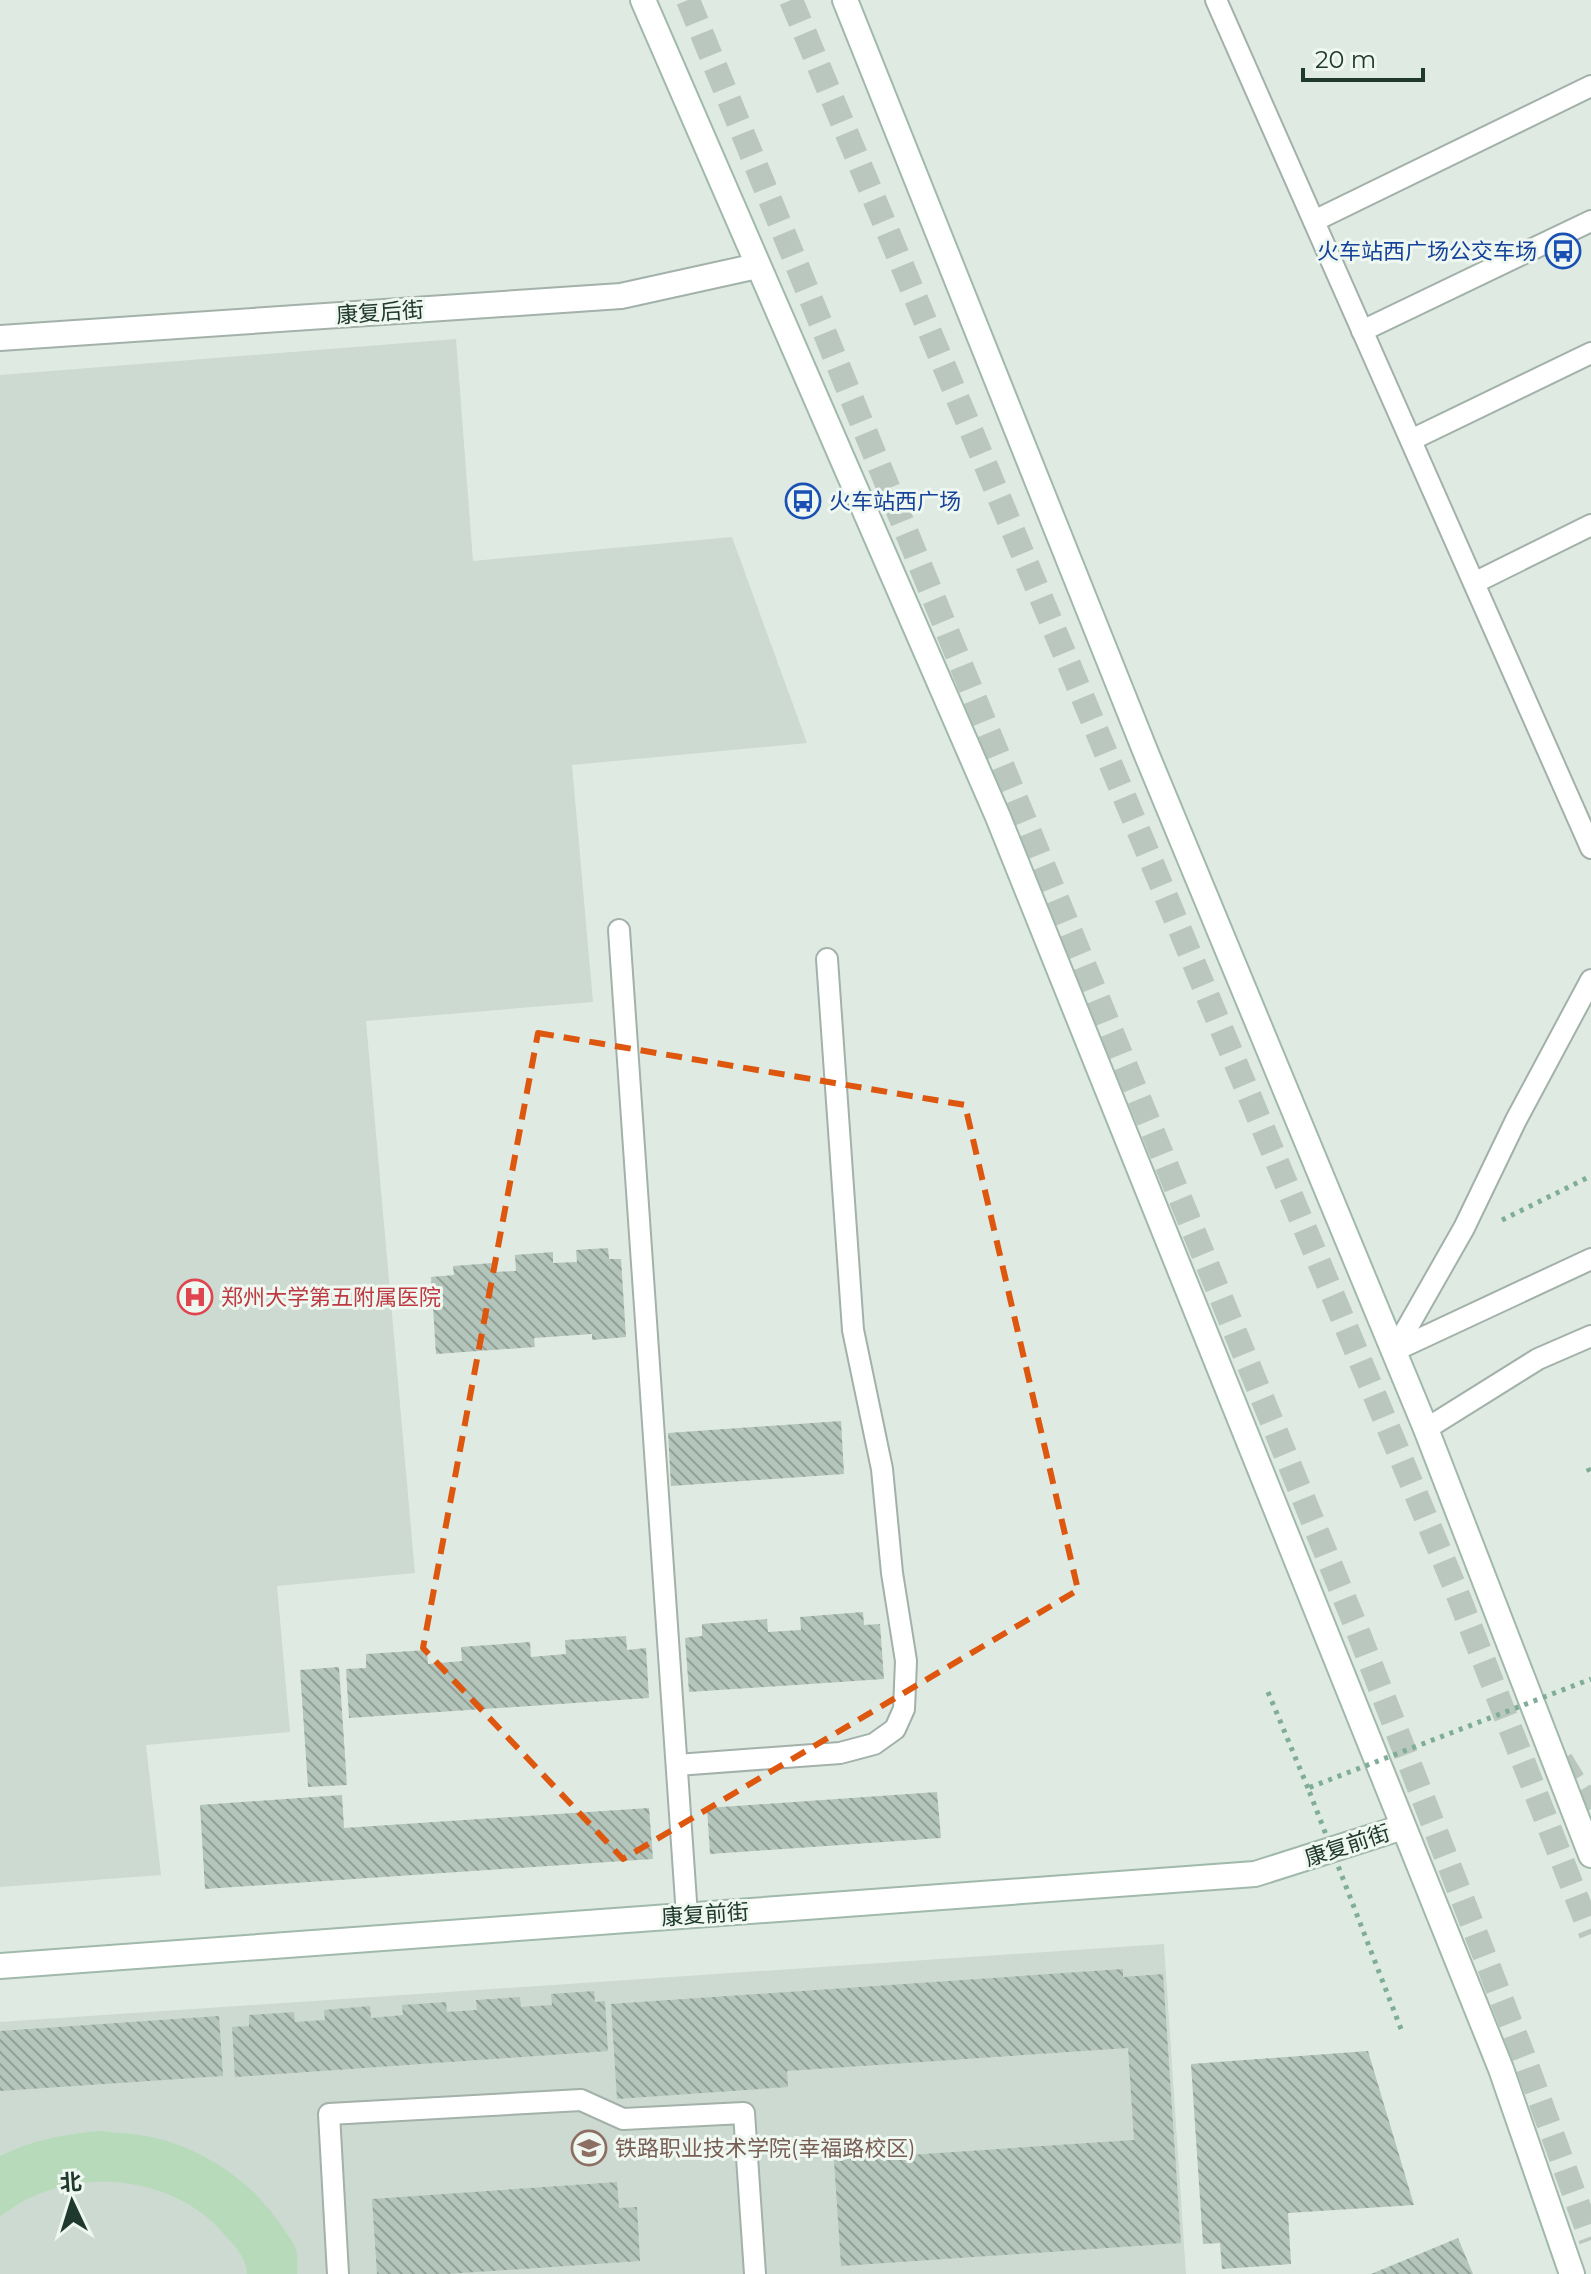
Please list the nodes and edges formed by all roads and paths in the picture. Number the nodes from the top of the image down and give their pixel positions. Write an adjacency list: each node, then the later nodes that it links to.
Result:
1 (847, 0): 22 (main road)
2 (1216, 0): 5 (lane)
3 (645, 8): 7 (main road)
4 (1591, 86): 5 (lane)
5 (1314, 221): 8 (lane)
6 (1591, 221): 8 (lane)
7 (757, 266): 9 (main road, 康复后街); 30 (main road)
8 (1362, 331): 11 (lane)
9 (0, 338)
10 (1591, 353): 11 (lane)
11 (1411, 440): 13 (lane)
12 (1591, 525): 13 (lane)
13 (1474, 583): 14 (lane)
14 (1591, 848)
15 (619, 930): 28 (lane)
16 (827, 959): 28 (lane)
17 (1591, 980): 22 (lane)
18 (1591, 1176): 19 (path)
19 (1494, 1224)
20 (1591, 1259): 22 (lane)
21 (1591, 1336): 23 (lane)
22 (1394, 1351): 23 (main road)
23 (1426, 1429): 31 (main road)
24 (1588, 1468): 25 (path)
25 (1591, 1475)
26 (1591, 1679): 29 (path, bridge)
27 (1268, 1692): 29 (path)
28 (677, 1765): 32 (lane)
29 (1308, 1788): 34 (path, bridge)
30 (1403, 1827): 32 (main road, 康复前街); 37 (main road)
31 (1591, 1855)
32 (687, 1916): 33 (main road, 康复前街)
33 (0, 1966)
34 (1401, 2029)
35 (338, 2274): 36 (lane)
36 (755, 2274)
37 (1572, 2274)

